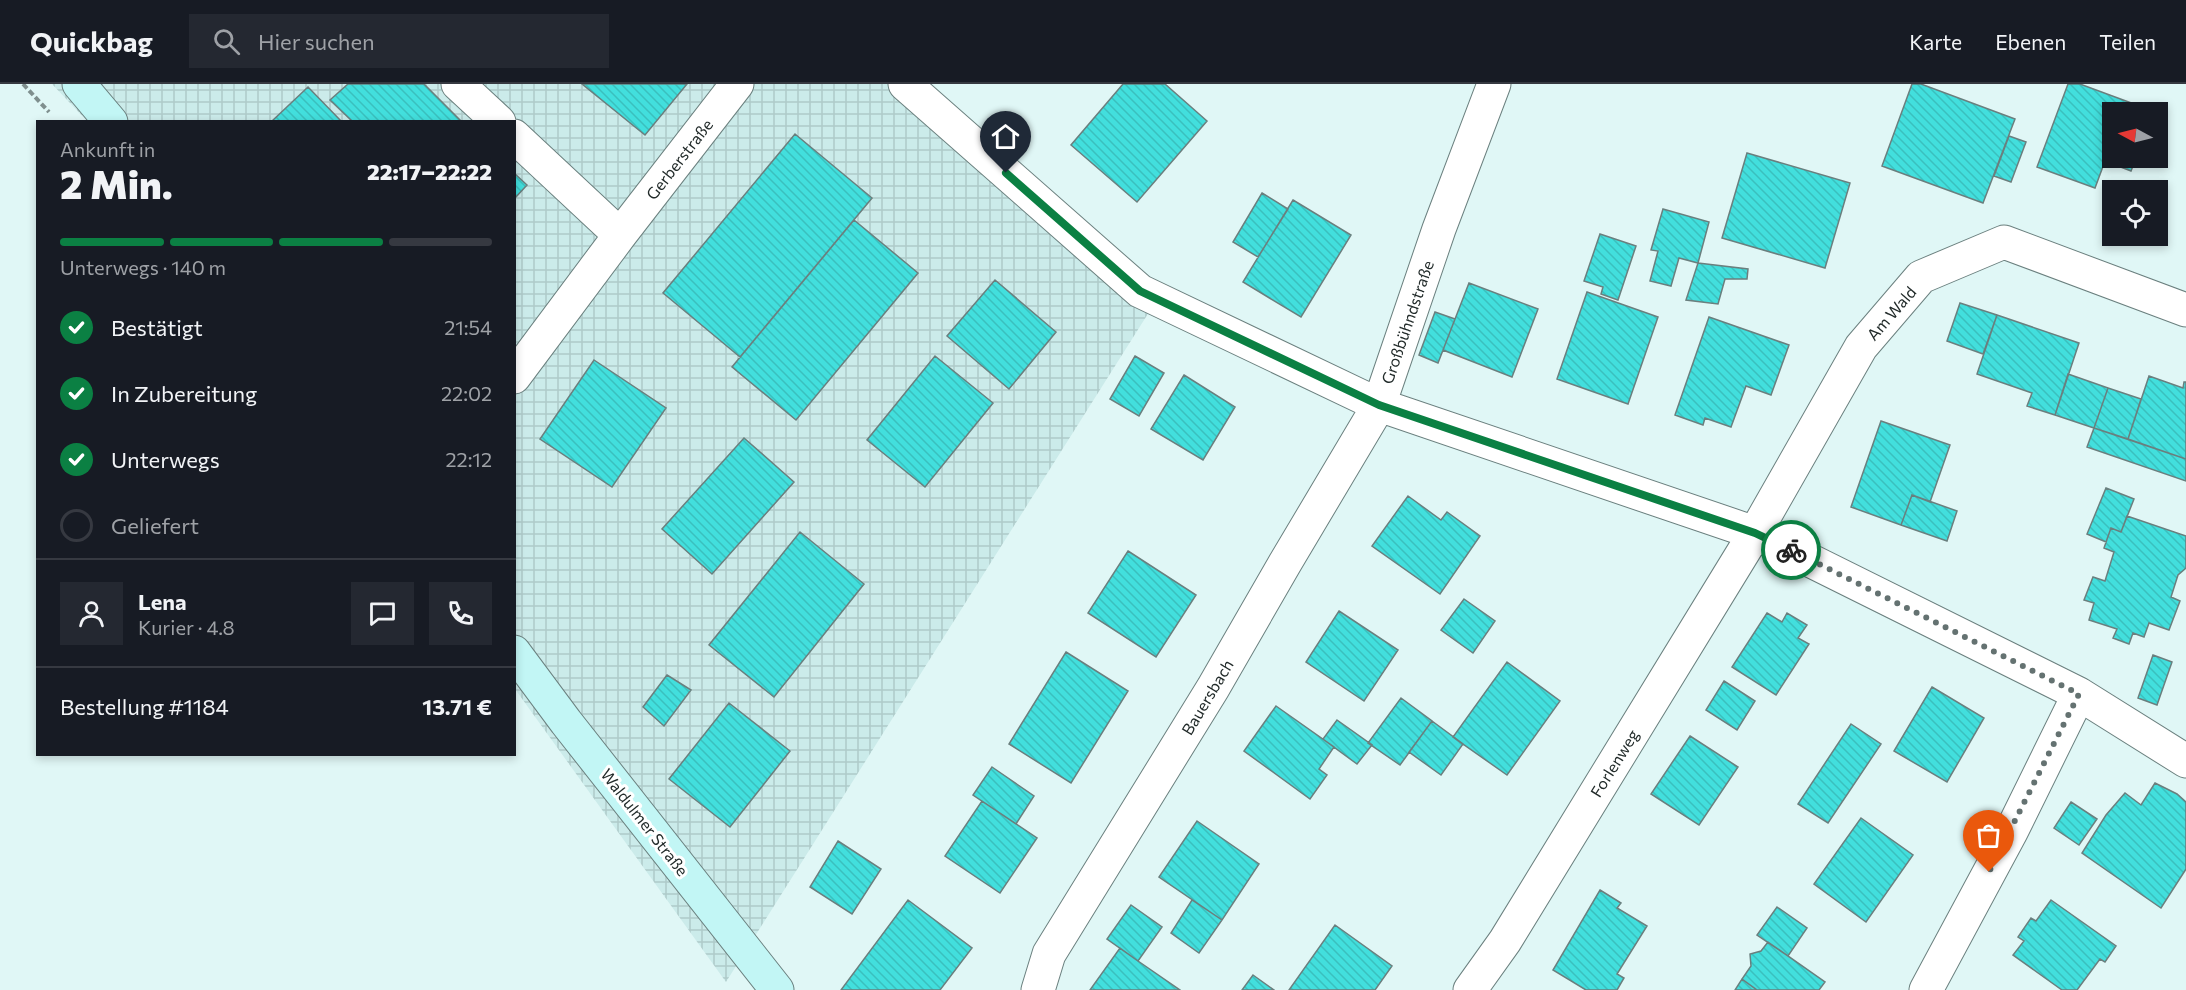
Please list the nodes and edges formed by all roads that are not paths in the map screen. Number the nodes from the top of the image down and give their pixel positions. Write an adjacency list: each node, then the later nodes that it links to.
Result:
1 (79, 84): 6 (street)
2 (459, 84): 7 (street)
3 (737, 84): 9 (street, Gerberstraße)
4 (905, 84): 12 (street)
5 (1494, 84): 12 (street, Großbühndstraße)
6 (109, 120)
7 (497, 120)
8 (516, 138): 9 (street)
9 (620, 235): 11 (street, Gerberstraße)
10 (2186, 310): 13 (street, Am Wald)
11 (516, 374)
12 (1379, 405): 13 (street, Großbühndstraße); 18 (street, Bauersbach)
13 (1755, 533): 15 (street, Großbühndstraße); 19 (street, Forlenweg)
14 (516, 655): 17 (street, Waldulmer Straße)
15 (2079, 694): 16 (street, Großbühndstraße); 20 (street)
16 (2186, 761)
17 (777, 990)
18 (1038, 990)
19 (1470, 990)
20 (1926, 990)

